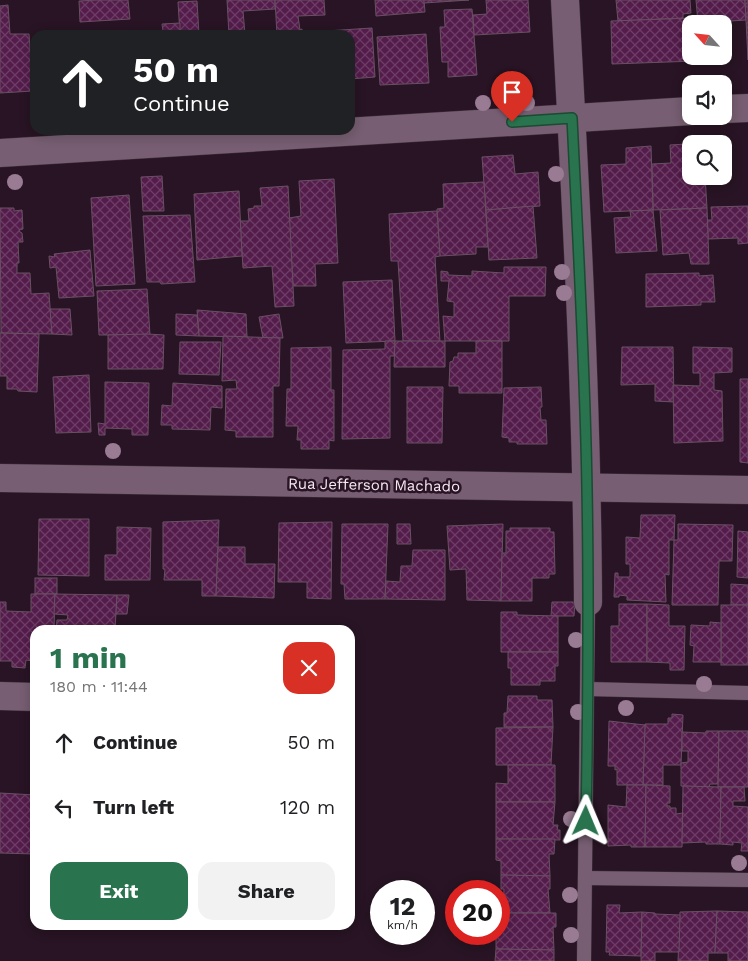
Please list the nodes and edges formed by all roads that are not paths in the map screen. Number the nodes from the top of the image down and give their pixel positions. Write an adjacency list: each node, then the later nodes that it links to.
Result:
1 (565, 0): 5 (street)
2 (748, 108): 3 (street)
3 (732, 109)
4 (682, 112): 5 (street)
5 (572, 118): 6 (street); 10 (street)
6 (355, 131)
7 (294, 135): 8 (street)
8 (0, 153)
9 (0, 478): 10 (street, Rua Jefferson Machado)
10 (587, 488): 11 (street, Rua Jefferson Machado); 12 (street)
11 (748, 490)
12 (588, 602): 13 (lane)
13 (588, 689): 14 (lane); 17 (lane)
14 (748, 693)
15 (0, 696): 16 (street)
16 (30, 697)
17 (585, 878): 18 (lane); 19 (lane)
18 (748, 880)
19 (584, 961)

